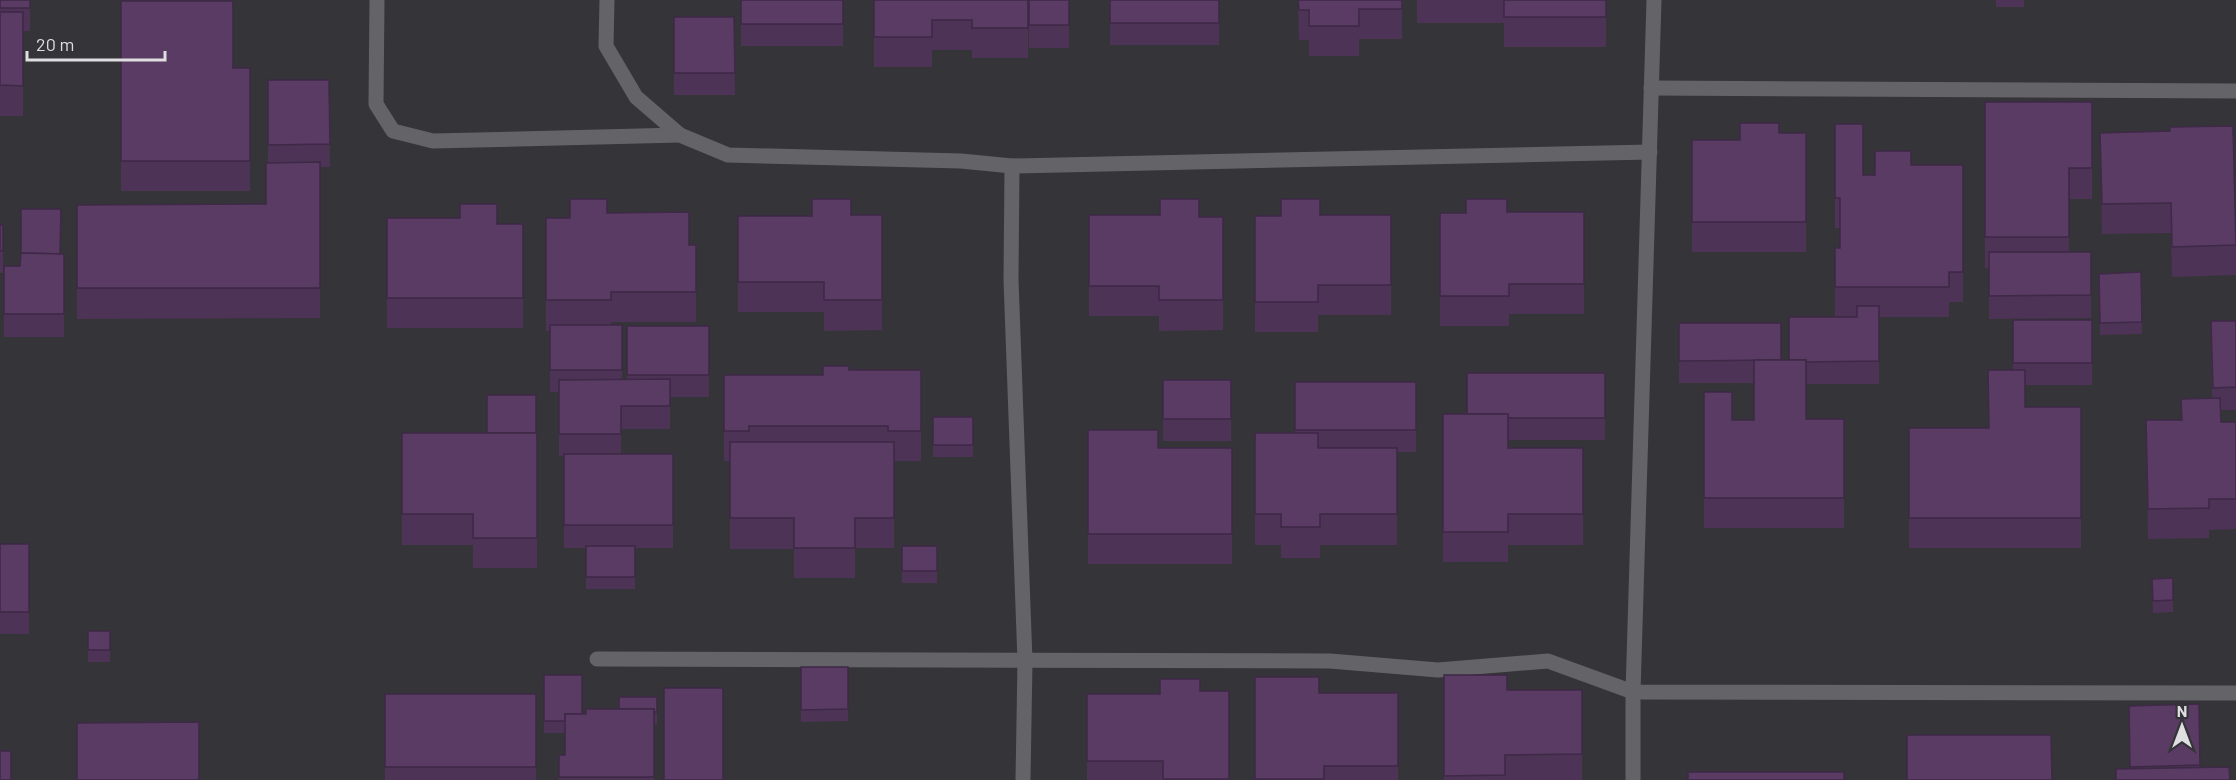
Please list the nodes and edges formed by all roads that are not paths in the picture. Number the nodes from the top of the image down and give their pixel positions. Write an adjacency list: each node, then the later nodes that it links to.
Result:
1 (376, 0): 6 (street)
2 (607, 0): 6 (street)
3 (1654, 0): 4 (street)
4 (1651, 88): 5 (street); 7 (street)
5 (2236, 92)
6 (680, 135): 8 (street)
7 (1650, 152): 8 (street); 11 (street)
8 (1012, 166): 10 (street)
9 (597, 659): 10 (street)
10 (1025, 661): 11 (street); 13 (street)
11 (1633, 692): 12 (street); 14 (street)
12 (2236, 693)
13 (1023, 780)
14 (1633, 780)

